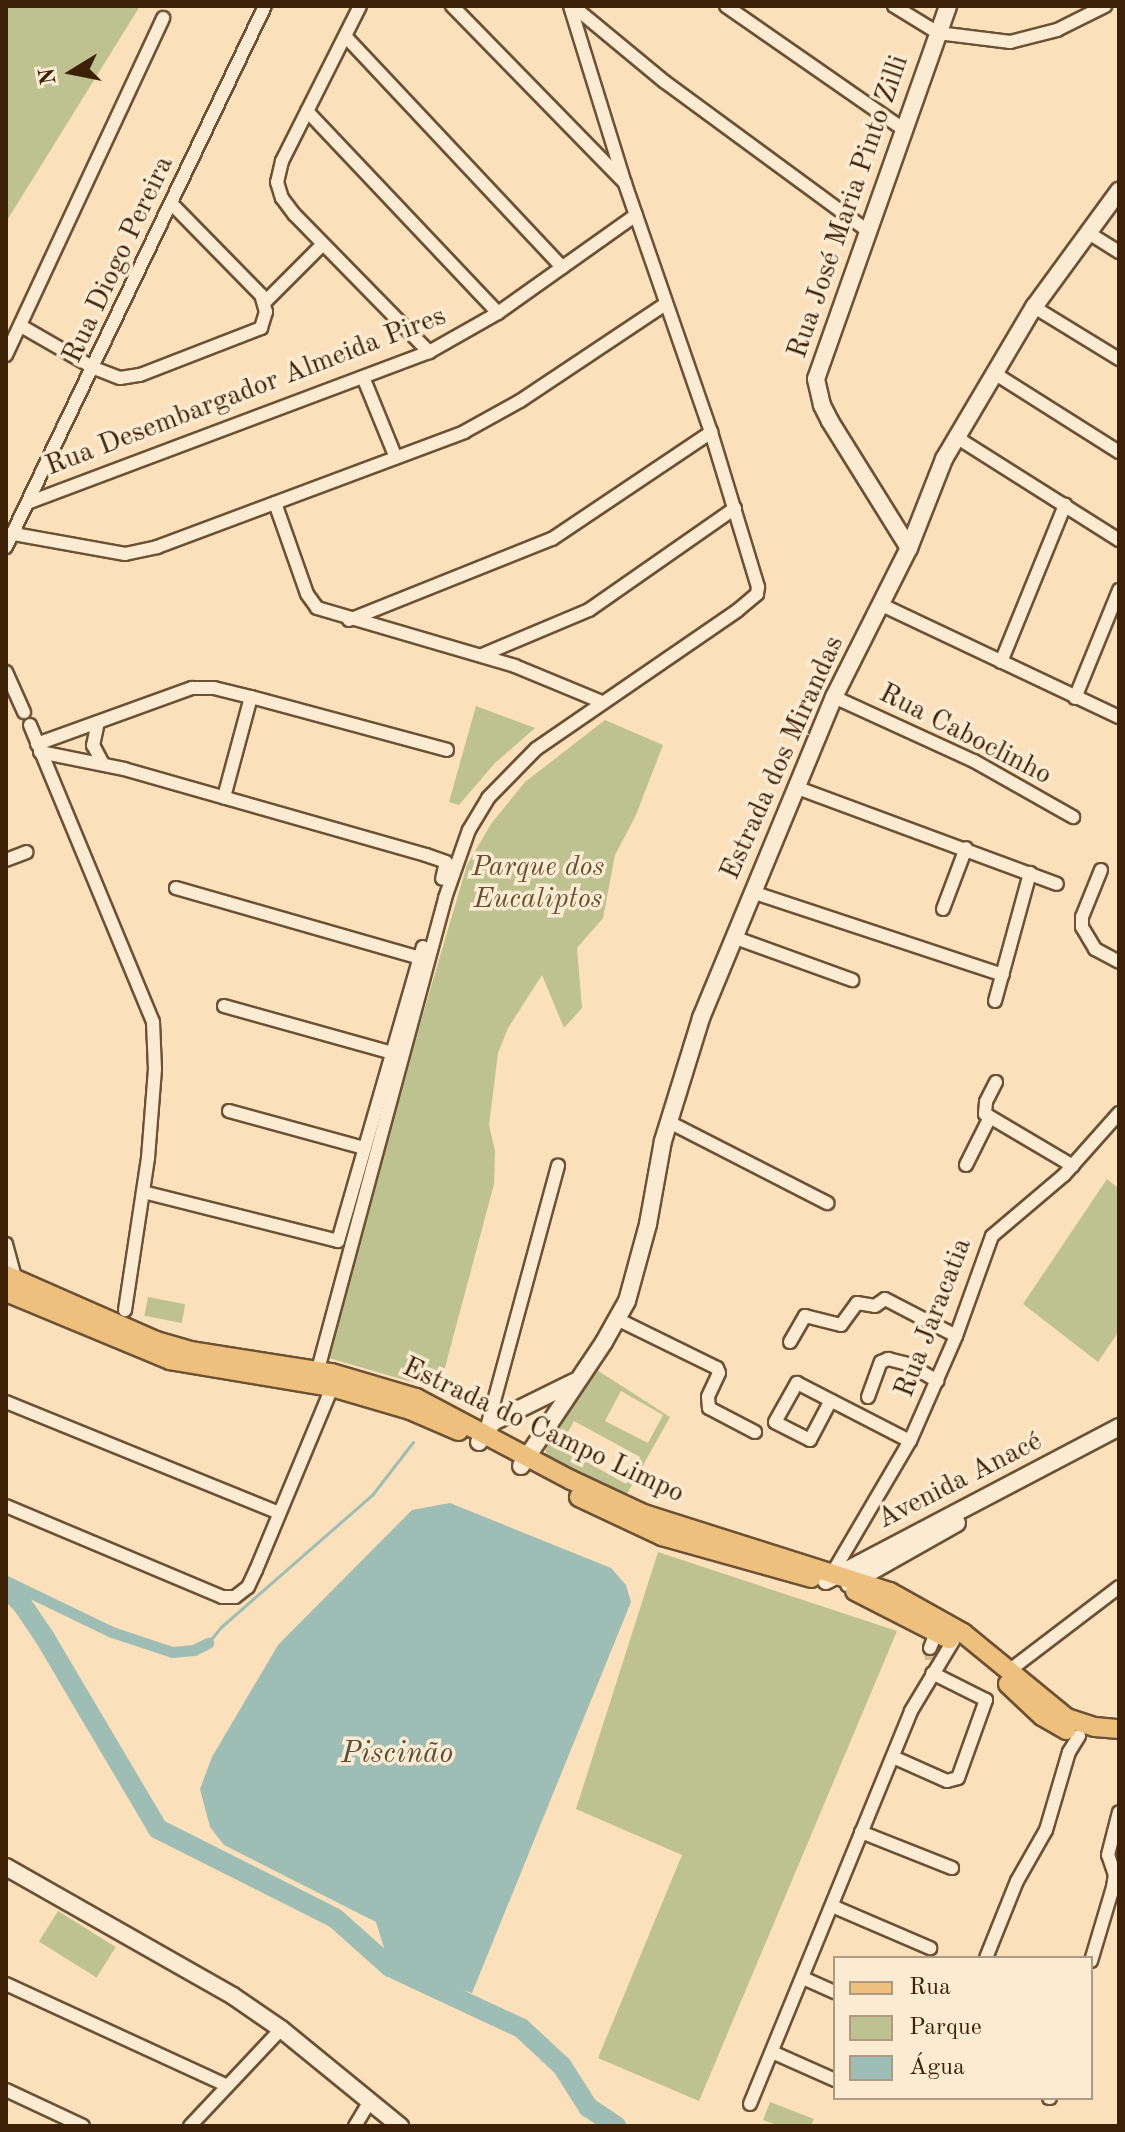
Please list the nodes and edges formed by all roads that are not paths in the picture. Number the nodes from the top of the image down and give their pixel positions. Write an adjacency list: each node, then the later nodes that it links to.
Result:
1 (265, 6): 18 (street, Rua Diogo Pereira)
2 (360, 6): 11 (street)
3 (452, 6): 15 (street)
4 (572, 6): 14 (street); 20 (street)
5 (726, 6): 13 (street)
6 (894, 6): 10 (street)
7 (948, 6): 10 (street, Rua José Maria Pinto Zilli)
8 (1105, 6): 10 (street)
9 (163, 18): 29 (street)
10 (938, 33): 13 (street, Rua José Maria Pinto Zilli)
11 (346, 37): 12 (street); 24 (street)
12 (307, 111): 22 (street); 28 (street)
13 (903, 129): 20 (street, Rua José Maria Pinto Zilli)
14 (612, 138): 15 (street); 16 (street)
15 (590, 149): 16 (street)
16 (625, 183): 19 (street)
17 (1119, 191): 21 (street, Estrada dos Mirandas)
18 (172, 204): 25 (street); 33 (street, Rua Diogo Pereira)
19 (636, 215): 24 (street, Rua Desembargador Almeida Pires); 26 (street)
20 (869, 232): 47 (street, Rua José Maria Pinto Zilli)
21 (1087, 232): 23 (street); 27 (street, Estrada dos Mirandas)
22 (323, 244): 25 (street); 30 (street)
23 (1119, 252)
24 (562, 267): 28 (street, Rua Desembargador Almeida Pires)
25 (265, 302): 33 (street)
26 (664, 305): 36 (street); 39 (street)
27 (1034, 307): 32 (street); 34 (street, Estrada dos Mirandas)
28 (498, 313): 30 (street, Rua Desembargador Almeida Pires)
29 (21, 326): 31 (street); 33 (street)
30 (429, 352): 35 (street, Rua Desembargador Almeida Pires)
31 (6, 355)
32 (1119, 359)
33 (94, 368): 40 (street, Rua Diogo Pereira)
34 (994, 373): 37 (street, Estrada dos Mirandas); 38 (street)
35 (363, 377): 39 (street); 40 (street, Rua Desembargador Almeida Pires)
36 (711, 432): 43 (street); 50 (street)
37 (956, 437): 42 (street); 47 (street, Estrada dos Mirandas)
38 (1119, 452)
39 (396, 458): 41 (street)
40 (30, 502): 44 (street, Rua Diogo Pereira)
41 (275, 503): 44 (street); 50 (street)
42 (1065, 505): 45 (street); 52 (street)
43 (735, 508): 51 (street); 57 (street)
44 (14, 534): 46 (street, Rua Diogo Pereira)
45 (1119, 540)
46 (6, 547)
47 (909, 548): 49 (street, Estrada dos Mirandas)
48 (1119, 590): 56 (street)
49 (882, 605): 52 (street); 55 (street, Estrada dos Mirandas)
50 (349, 620): 51 (street)
51 (482, 655): 57 (street)
52 (1001, 662): 56 (street)
53 (6, 672): 58 (street)
54 (251, 697): 60 (street); 63 (street); 66 (street)
55 (834, 697): 65 (street, Estrada dos Mirandas); 67 (street, Rua Caboclinho)
56 (1075, 698): 59 (street)
57 (602, 702): 102 (street)
58 (24, 712)
59 (1119, 717)
60 (98, 722): 62 (street); 64 (street)
61 (30, 725): 62 (street)
62 (39, 748): 64 (street); 94 (street)
63 (447, 750)
64 (103, 764): 66 (street)
65 (795, 787): 68 (street); 75 (street, Estrada dos Mirandas)
66 (224, 797): 78 (street)
67 (1073, 817)
68 (966, 848): 72 (street); 76 (street)
69 (27, 852): 70 (street)
70 (6, 860)
71 (1101, 870): 79 (street)
72 (1030, 873): 73 (street); 80 (street)
73 (1057, 884)
74 (176, 888): 78 (street)
75 (752, 892): 77 (street, Estrada dos Mirandas); 80 (street)
76 (943, 909)
77 (733, 937): 81 (street); 89 (street, Estrada dos Mirandas)
78 (420, 958): 84 (street)
79 (1119, 962)
80 (1003, 975): 82 (street)
81 (852, 980)
82 (995, 1001)
83 (224, 1006): 84 (street)
84 (392, 1053): 90 (street)
85 (996, 1082): 88 (street)
86 (229, 1111): 90 (street)
87 (1119, 1113): 93 (street, Rua Jaracatia)
88 (989, 1119): 92 (street); 93 (street)
89 (669, 1122): 95 (street); 99 (street, Estrada dos Mirandas)
90 (364, 1148): 94 (street)
91 (558, 1165): 111 (street)
92 (966, 1165)
93 (1073, 1166): 100 (street, Rua Jaracatia)
94 (143, 1192): 98 (street)
95 (827, 1203)
96 (6, 1244): 97 (street)
97 (10, 1285): 105 (main road, Estrada do Campo Limpo); 111 (main road, Estrada do Campo Limpo)
98 (125, 1310)
99 (617, 1319): 103 (street, Estrada dos Mirandas); 110 (street)
100 (956, 1336): 101 (street); 104 (street, Rua Jaracatia)
101 (790, 1342)
102 (320, 1362)
103 (575, 1381): 111 (street, Estrada dos Mirandas); 114 (street, Estrada dos Mirandas)
104 (938, 1381): 106 (street); 113 (street, Rua Jaracatia)
105 (332, 1387): 111 (main road, Estrada do Campo Limpo); 116 (street)
106 (868, 1397)
107 (6, 1402): 116 (street)
108 (830, 1402): 108 (street); 113 (street)
109 (1119, 1427): 112 (street, Avenida Anacé)
110 (755, 1432)
111 (484, 1434): 114 (main road, Estrada do Campo Limpo)
112 (1109, 1438): 117 (street, Avenida Anacé)
113 (910, 1441): 117 (street, Rua Jaracatia)
114 (525, 1461): 117 (main road, Estrada do Campo Limpo)
115 (6, 1506): 116 (street)
116 (279, 1513)
117 (840, 1579): 119 (main road, Estrada do Campo Limpo); 121 (main road, Estrada do Campo Limpo)
118 (1119, 1587): 121 (street)
119 (940, 1640): 120 (street); 123 (main road, Estrada do Campo Limpo)
120 (931, 1668): 125 (street); 125 (street)
121 (1010, 1670): 122 (main road, Estrada do Campo Limpo)
122 (1119, 1729)
123 (1073, 1733): 124 (main road, Estrada do Campo Limpo); 132 (street)
124 (1119, 1739)
125 (893, 1757): 127 (street)
126 (1119, 1812): 133 (street)
127 (861, 1832): 129 (street); 130 (street)
128 (6, 1867): 137 (street)
129 (952, 1868)
130 (832, 1906): 131 (street); 134 (street)
131 (930, 1948)
132 (987, 1956)
133 (1092, 1956)
134 (803, 1978): 136 (street); 138 (street)
135 (6, 1984): 140 (street)
136 (833, 1991)
137 (281, 2029): 140 (street); 142 (street)
138 (772, 2052): 139 (street); 143 (street)
139 (833, 2079)
140 (226, 2085): 145 (street)
141 (6, 2090): 144 (street)
142 (370, 2101): 146 (street); 147 (street)
143 (750, 2104)
144 (83, 2126)
145 (190, 2126)
146 (355, 2126)
147 (400, 2126)

